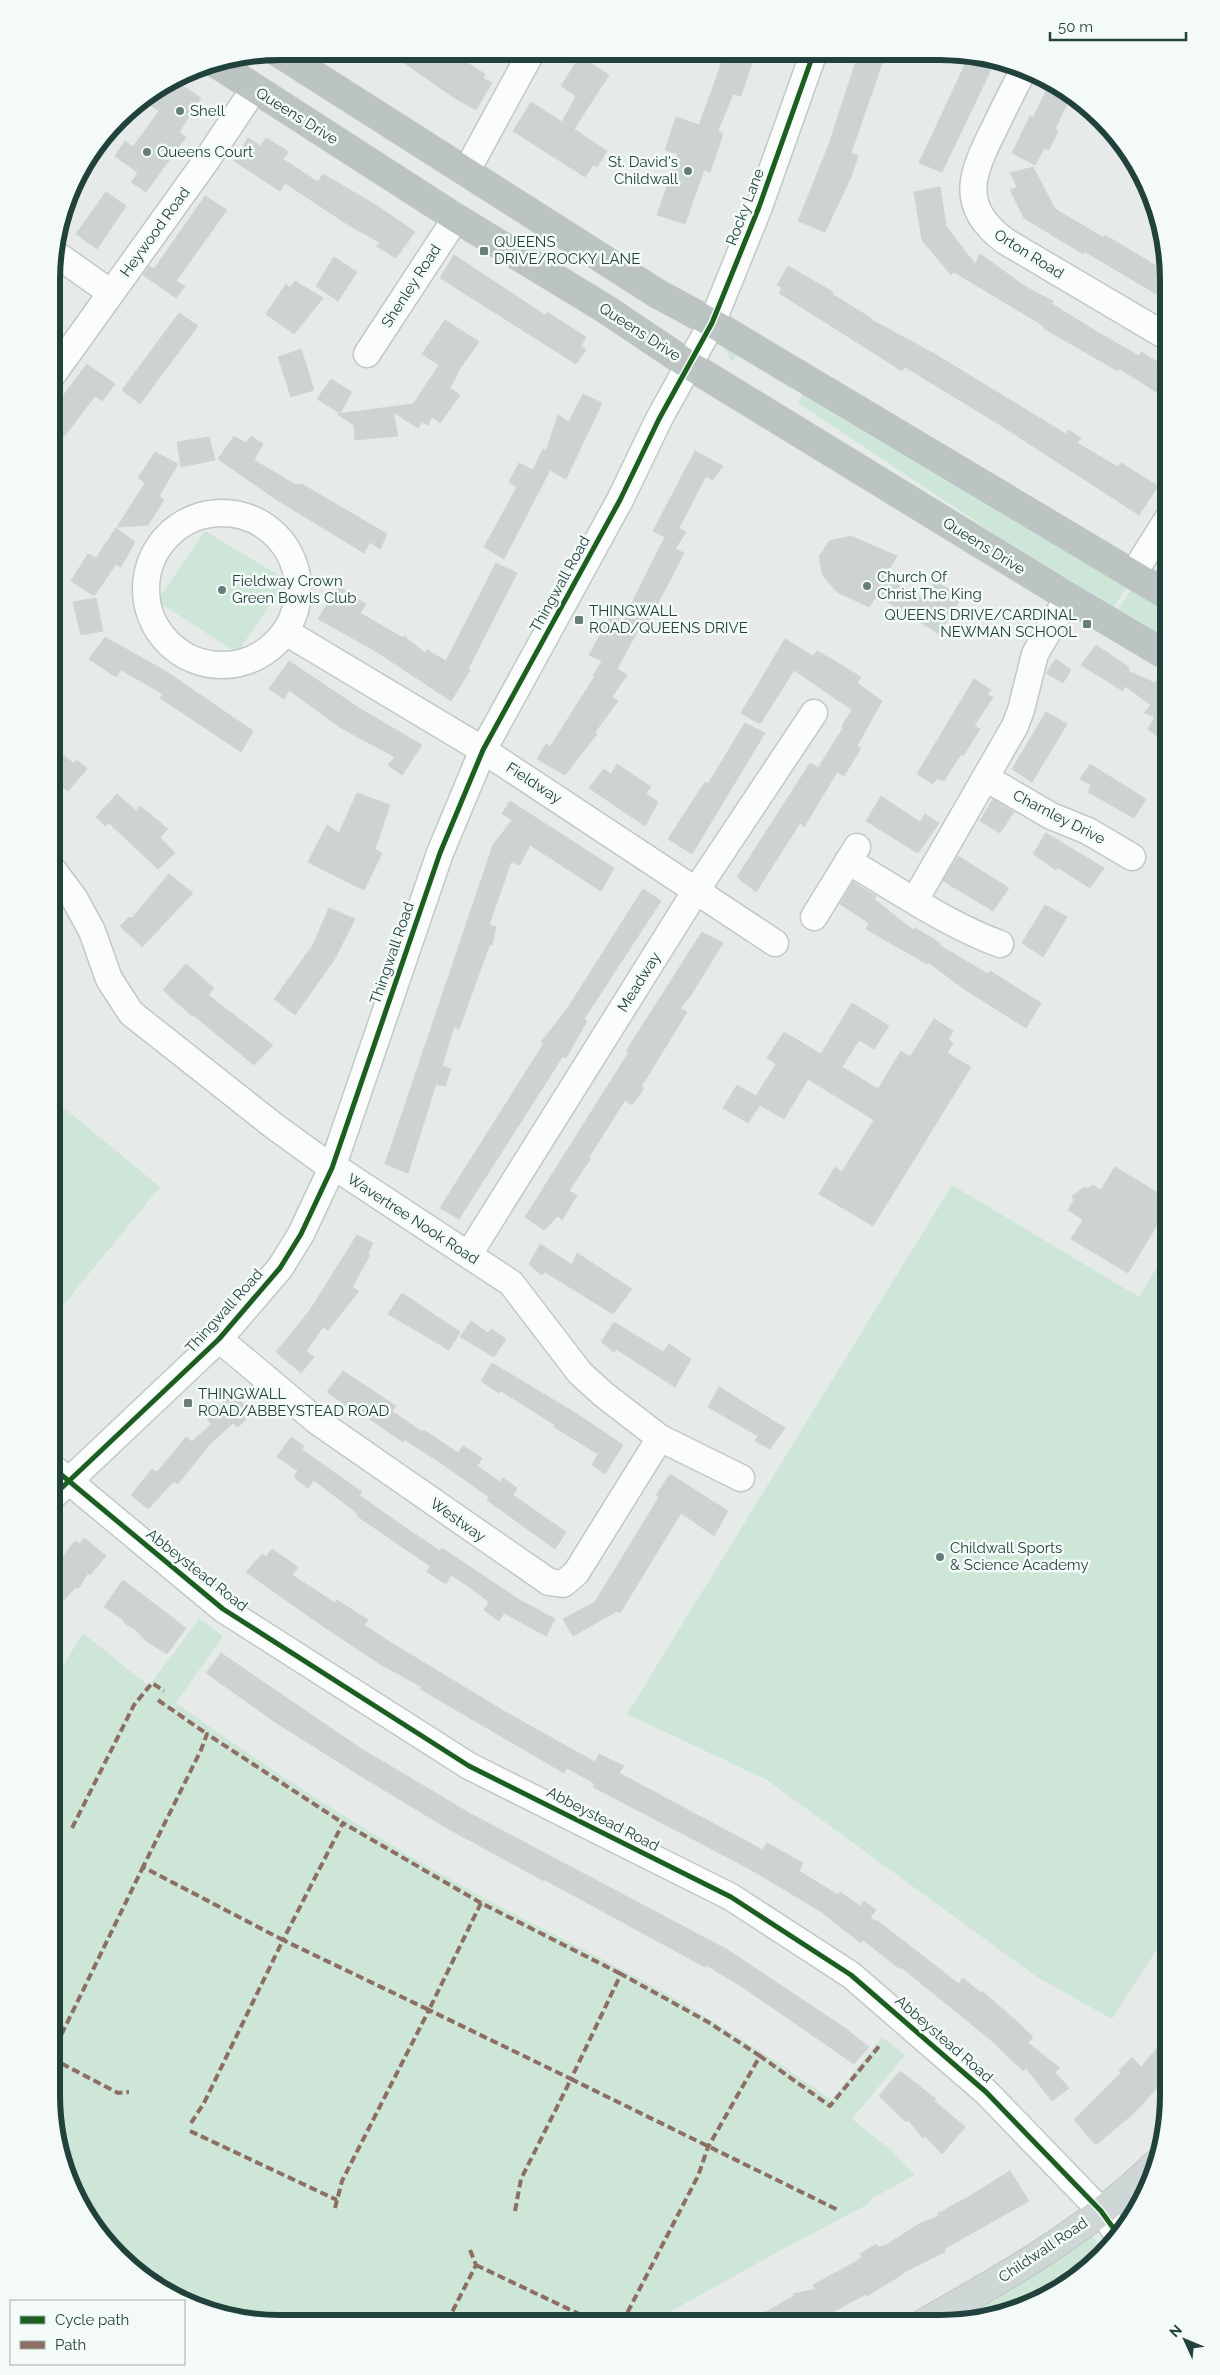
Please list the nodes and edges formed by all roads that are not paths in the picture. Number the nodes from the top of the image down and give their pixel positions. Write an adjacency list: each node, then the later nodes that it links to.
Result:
1 (291, 60): 6 (highway)
2 (527, 60): 6 (street)
3 (811, 60): 10 (street, Rocky Lane)
4 (229, 73): 7 (highway, Queens Drive); 9 (street, Heywood Road)
5 (1021, 76): 11 (street, Orton Road)
6 (466, 172): 10 (highway)
7 (456, 218): 12 (street, Shenley Road); 14 (highway, Queens Drive)
8 (61, 258): 9 (street)
9 (111, 293): 13 (street, Heywood Road)
10 (712, 324): 14 (street, Rocky Lane); 16 (highway)
11 (1160, 333)
12 (366, 354)
13 (60, 364)
14 (690, 365): 18 (highway, Queens Drive); 22 (street, Thingwall Road)
15 (1160, 531): 16 (street)
16 (1133, 574): 17 (highway)
17 (1160, 590)
18 (1068, 597): 20 (highway, Queens Drive); 23 (street)
19 (286, 632): 19 (street); 22 (street, Fieldway)
20 (1160, 651)
21 (814, 713): 26 (street, Meadway)
22 (483, 750): 26 (street, Fieldway); 31 (street, Thingwall Road)
23 (986, 778): 24 (street, Charnley Drive); 27 (street)
24 (1131, 857)
25 (60, 880): 31 (street, Wavertree Nook Road)
26 (697, 889): 29 (street, Fieldway); 32 (street, Meadway)
27 (915, 900): 28 (street); 30 (street)
28 (814, 917)
29 (775, 943)
30 (1002, 945)
31 (332, 1168): 32 (street, Wavertree Nook Road); 33 (street, Thingwall Road)
32 (469, 1254): 34 (street, Wavertree Nook Road)
33 (219, 1339): 34 (street, Westway); 36 (street, Thingwall Road)
34 (660, 1438): 35 (street, Wavertree Nook Road)
35 (741, 1478)
36 (60, 1479)
37 (60, 1484): 39 (street, Abbeystead Road)
38 (1145, 2173): 39 (main road, Childwall Road)
39 (1101, 2211): 40 (street, Abbeystead Road); 41 (main road, Childwall Road)
40 (1114, 2230)
41 (938, 2315)

